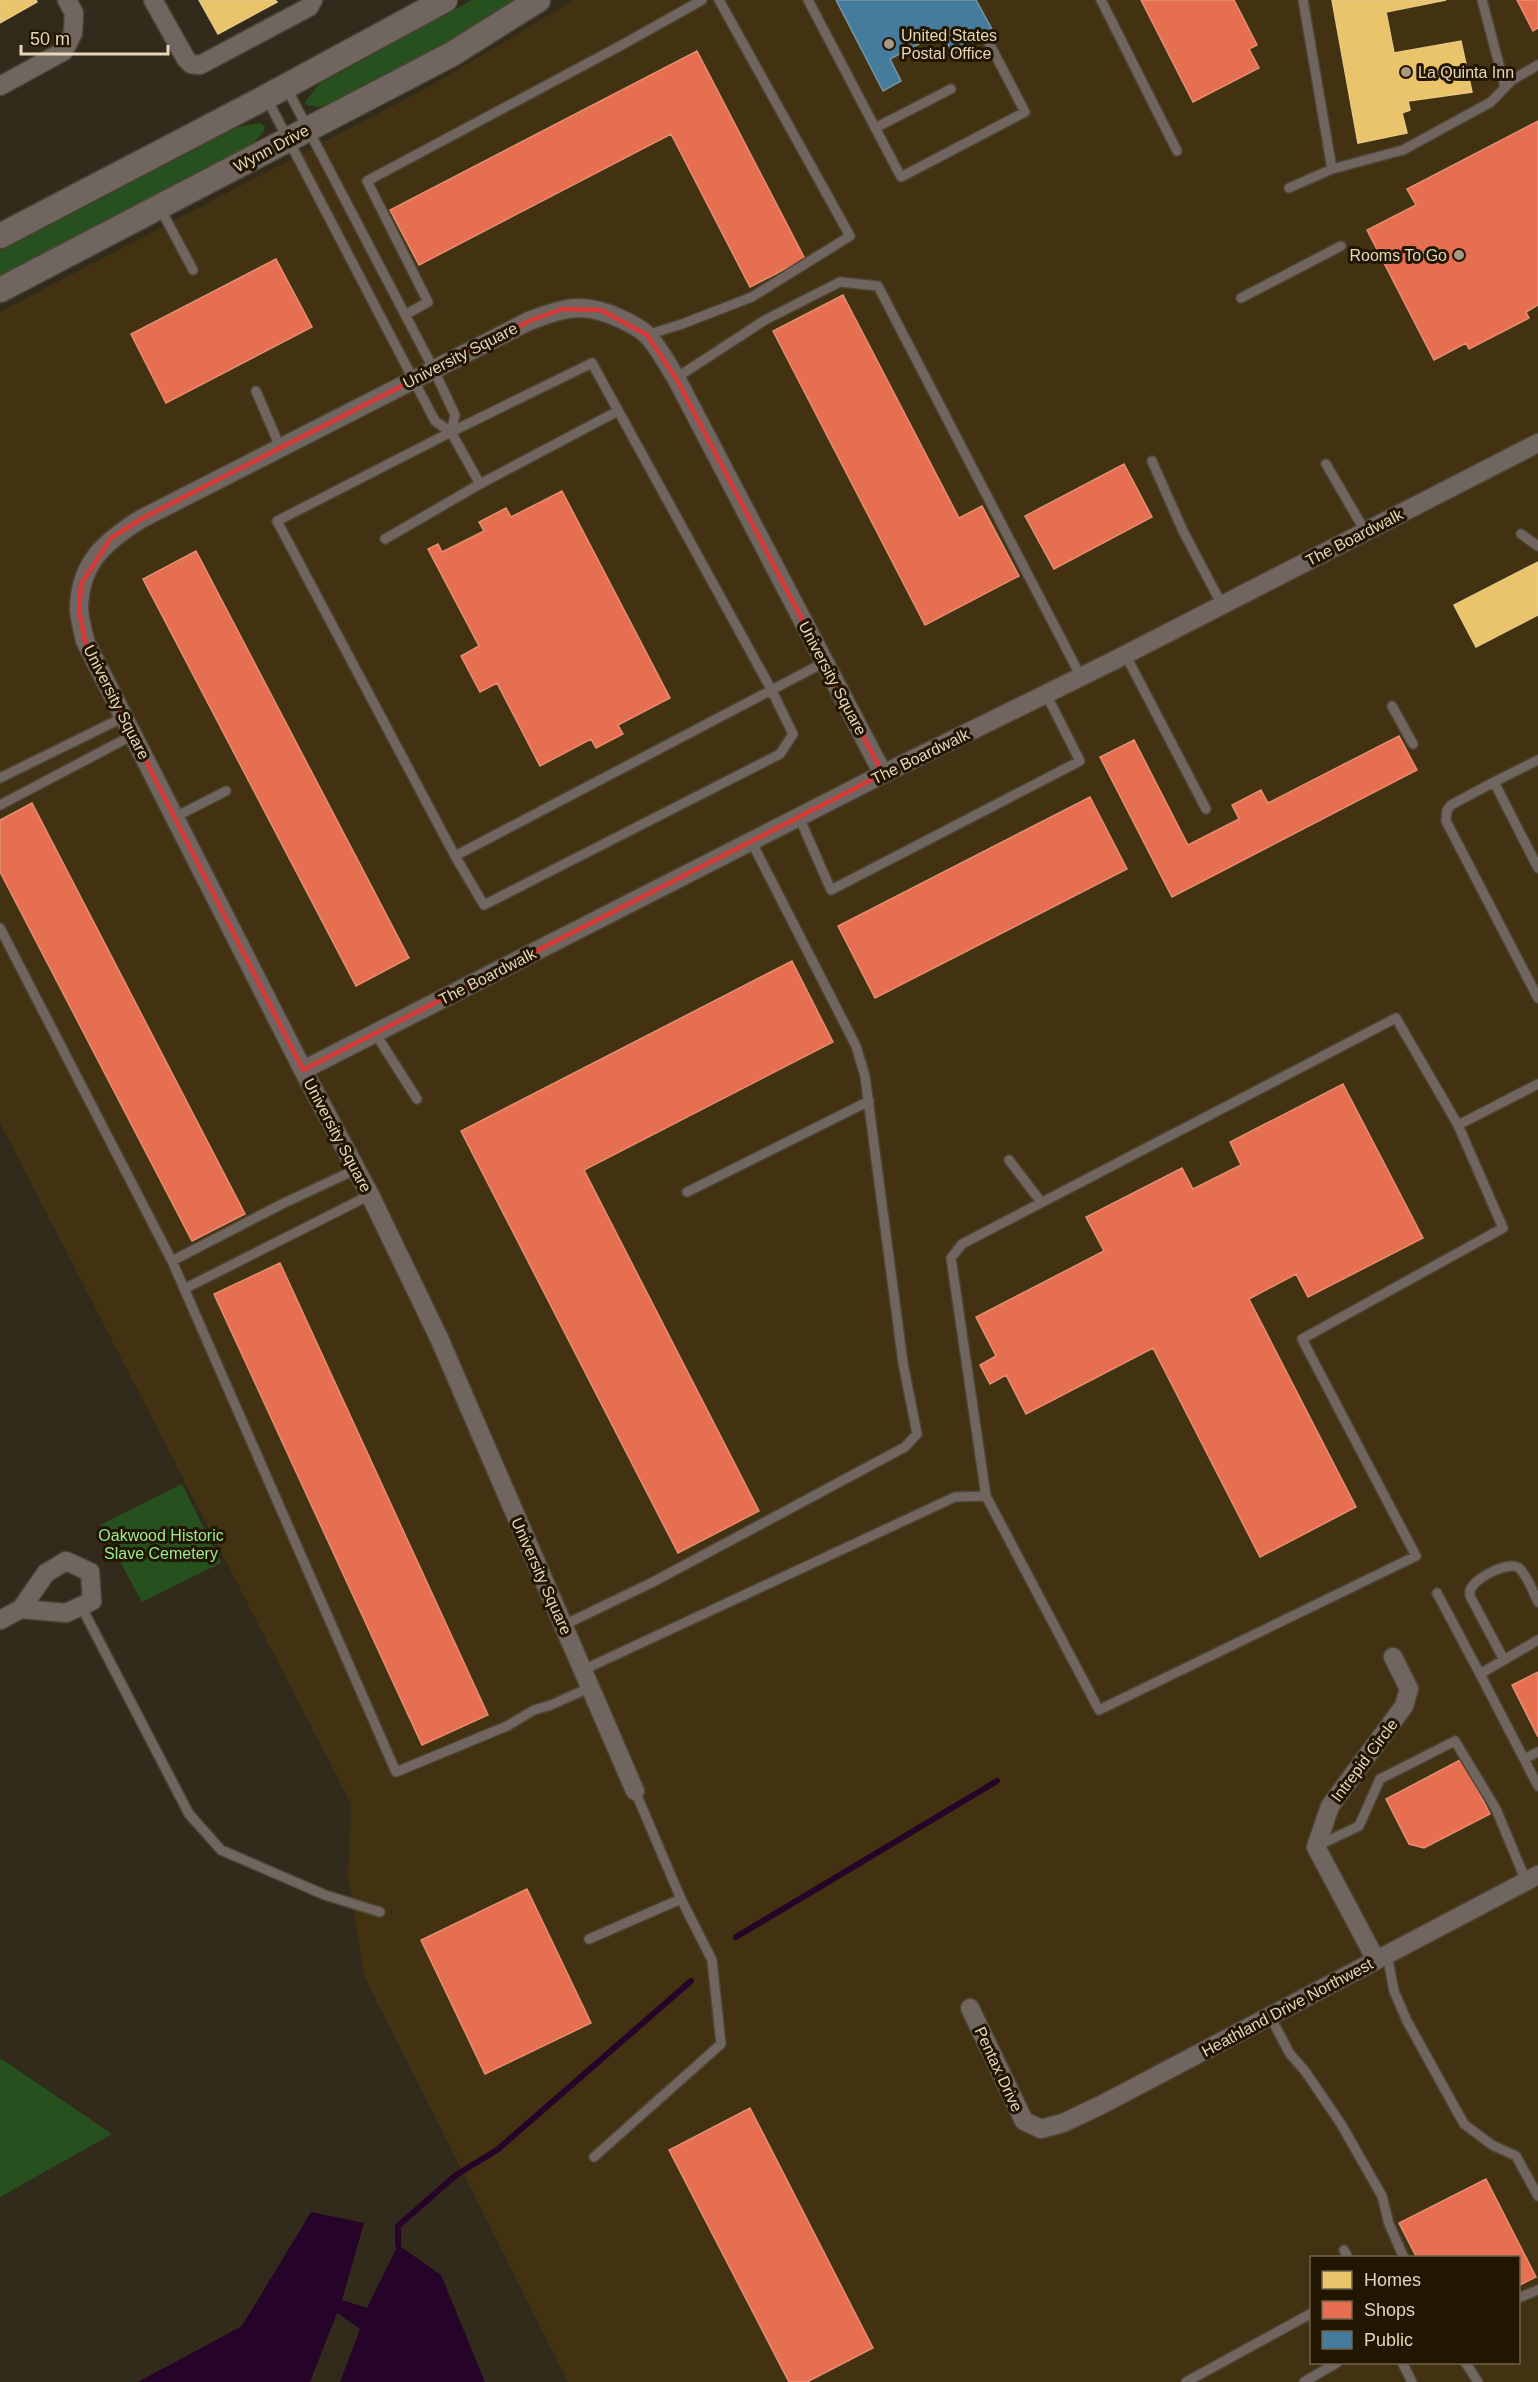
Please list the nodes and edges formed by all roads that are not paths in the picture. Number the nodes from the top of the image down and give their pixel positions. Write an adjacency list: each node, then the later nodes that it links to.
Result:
1 (67, 0): 14 (street)
2 (153, 0): 3 (street)
3 (313, 0)
4 (445, 0): 17 (street)
5 (538, 0): 19 (street, Wynn Drive)
6 (702, 0): 29 (lane)
7 (719, 0): 30 (lane)
8 (808, 0): 18 (lane)
9 (1101, 0): 20 (lane)
10 (1302, 0): 21 (lane)
11 (1482, 0): 15 (lane)
12 (988, 41): 18 (lane)
13 (1538, 65): 15 (lane)
14 (0, 86)
15 (1505, 87): 21 (lane)
16 (951, 89): 18 (lane)
17 (276, 92): 19 (lane); 19 (lane); 24 (street)
18 (876, 128)
19 (298, 134): 23 (street, Wynn Drive); 29 (lane); 33 (lane)
20 (1177, 151)
21 (1332, 169): 22 (lane)
22 (1289, 188)
23 (159, 206): 26 (lane); 27 (street, Wynn Drive)
24 (0, 236)
25 (1341, 246): 28 (lane)
26 (193, 270)
27 (0, 290)
28 (1241, 298)
29 (405, 315): 31 (lane)
30 (647, 335): 31 (street, University Square); 32 (street, University Square)
31 (433, 368): 33 (street, University Square); 36 (lane)
32 (676, 378): 48 (street, University Square); 49 (lane)
33 (413, 379): 36 (lane); 38 (street, University Square)
34 (256, 391): 38 (lane)
35 (618, 411): 36 (lane); 41 (lane); 50 (lane)
36 (451, 432): 41 (lane); 66 (lane)
37 (1538, 443): 42 (street, The Boardwalk)
38 (280, 447): 53 (street, University Square)
39 (1152, 461): 46 (lane)
40 (1326, 464): 42 (lane)
41 (480, 484): 44 (lane)
42 (1365, 531): 46 (street, The Boardwalk)
43 (1521, 534): 45 (lane)
44 (385, 539)
45 (1538, 546)
46 (1222, 605): 47 (street, The Boardwalk)
47 (1125, 654): 49 (street, The Boardwalk); 62 (lane)
48 (825, 662): 50 (lane); 57 (street, University Square)
49 (1081, 677): 51 (street, The Boardwalk)
50 (771, 689): 66 (lane); 66 (lane)
51 (1046, 694): 57 (street, The Boardwalk); 64 (lane)
52 (1392, 706): 55 (lane)
53 (124, 717): 54 (street, University Square); 58 (lane)
54 (133, 735): 61 (lane); 63 (street, University Square)
55 (1413, 744)
56 (1538, 760): 59 (lane)
57 (883, 774): 64 (street, The Boardwalk)
58 (0, 778)
59 (1494, 782): 67 (lane); 69 (lane)
60 (226, 791): 63 (lane)
61 (0, 805)
62 (1206, 809)
63 (175, 817): 71 (street, University Square)
64 (799, 817): 65 (street, The Boardwalk)
65 (751, 841): 70 (street, The Boardwalk); 74 (lane)
66 (455, 856)
67 (1538, 868)
68 (0, 928): 81 (lane)
69 (1538, 998)
70 (375, 1033): 71 (street, The Boardwalk); 73 (lane)
71 (303, 1070): 77 (street, University Square)
72 (1538, 1084): 75 (lane)
73 (417, 1099)
74 (869, 1101): 78 (lane); 89 (lane)
75 (1458, 1125): 80 (lane); 83 (lane)
76 (1009, 1160): 80 (lane)
77 (357, 1169): 79 (street, University Square); 81 (lane)
78 (687, 1192)
79 (370, 1195): 82 (lane); 89 (street, University Square)
80 (1041, 1202): 83 (lane)
81 (172, 1261): 82 (lane)
82 (183, 1289): 94 (lane)
83 (986, 1497): 94 (lane)
84 (1437, 1593): 93 (lane)
85 (1538, 1602): 92 (lane)
86 (81, 1606): 87 (street); 87 (street); 102 (lane)
87 (21, 1609): 88 (street)
88 (0, 1620)
89 (564, 1625): 94 (street, University Square)
90 (1538, 1640): 92 (lane)
91 (1393, 1657): 99 (street, Intrepid Circle)
92 (1504, 1660): 93 (lane)
93 (1480, 1674): 96 (lane)
94 (587, 1679): 98 (street, University Square)
95 (1538, 1752): 96 (lane)
96 (1524, 1759): 97 (lane)
97 (1538, 1786)
98 (635, 1791): 101 (lane)
99 (1316, 1847): 100 (lane); 104 (street)
100 (1532, 1878): 104 (street, Heathland Drive Northwest)
101 (681, 1899): 103 (lane); 108 (lane)
102 (380, 1911)
103 (589, 1939)
104 (1381, 1957): 106 (street, Heathland Drive Northwest); 109 (lane)
105 (970, 2008): 107 (street, Pentax Drive)
106 (1270, 2016): 107 (street, Heathland Drive Northwest); 110 (lane)
107 (1032, 2125)
108 (594, 2157)
109 (1538, 2196)
110 (1403, 2256)
111 (1538, 2290): 112 (lane)
112 (1520, 2297)
113 (1310, 2314): 117 (lane)
114 (1335, 2364): 118 (lane)
115 (1403, 2364): 119 (lane)
116 (1466, 2364): 120 (lane)
117 (1186, 2382)
118 (1304, 2382)
119 (1412, 2382)
120 (1478, 2382)

